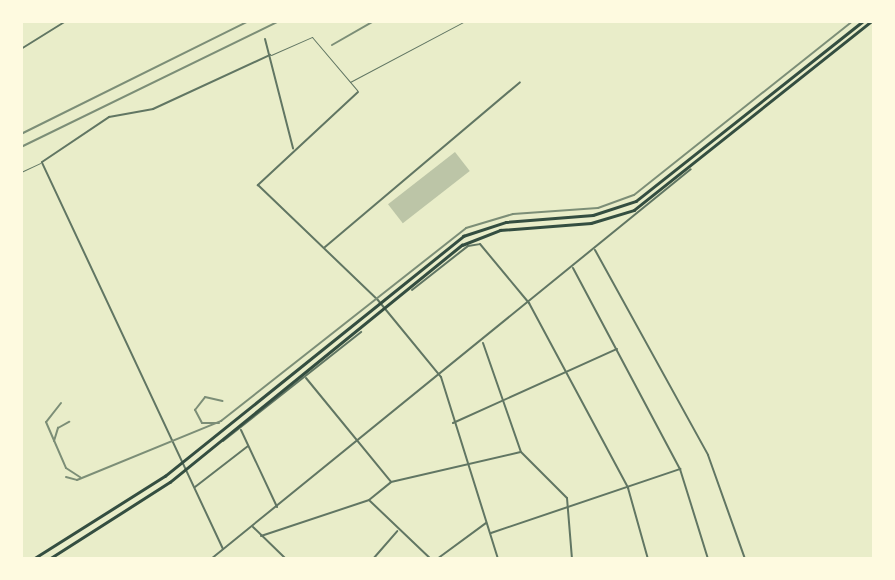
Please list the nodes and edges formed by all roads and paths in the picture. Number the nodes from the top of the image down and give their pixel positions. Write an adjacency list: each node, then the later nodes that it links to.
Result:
1 (66, 21): 6 (street)
2 (466, 21): 8 (lane)
3 (863, 21): 20 (main road)
4 (872, 21): 13 (main road)
5 (265, 39): 7 (street)
6 (21, 49)
7 (270, 55): 8 (lane); 11 (street); 12 (street)
8 (350, 82): 10 (lane)
9 (520, 82): 15 (street)
10 (358, 92): 11 (street)
11 (294, 149): 15 (street)
12 (42, 162): 14 (lane); 37 (street)
13 (691, 169): 16 (street); 18 (main road)
14 (21, 172)
15 (324, 248): 20 (street)
16 (595, 249): 17 (street); 64 (street)
17 (572, 267): 21 (street); 26 (street)
18 (423, 279): 19 (street); 21 (street); 22 (main road)
19 (412, 290)
20 (380, 303): 22 (street); 37 (main road)
21 (528, 303): 25 (street); 28 (street)
22 (385, 308): 24 (main road); 27 (street)
23 (361, 332): 24 (street)
24 (347, 340): 29 (street); 34 (main road)
25 (482, 342): 27 (street); 30 (street)
26 (617, 349): 28 (street); 40 (street)
27 (440, 375): 31 (street); 33 (street)
28 (567, 376): 30 (street); 43 (street)
29 (306, 377): 32 (street); 33 (street)
30 (504, 402): 31 (street); 36 (street)
31 (452, 424): 38 (street)
32 (240, 429): 34 (street); 35 (street)
33 (359, 440): 41 (street); 45 (street)
34 (216, 444): 39 (main road)
35 (248, 446): 42 (street); 45 (street)
36 (521, 452): 38 (street); 46 (street)
37 (183, 462): 39 (street); 53 (main road)
38 (466, 464): 41 (street); 47 (street)
39 (186, 469): 42 (street); 54 (main road)
40 (680, 469): 43 (street); 63 (street)
41 (391, 482): 44 (street)
42 (194, 488): 52 (street)
43 (628, 488): 46 (street); 62 (street)
44 (369, 500): 49 (street); 51 (street)
45 (277, 507): 48 (street)
46 (570, 512): 50 (street); 61 (street)
47 (486, 523): 50 (street); 59 (street)
48 (252, 526): 51 (street); 52 (street)
49 (397, 531): 57 (street); 58 (street)
50 (490, 534): 60 (street)
51 (261, 536): 56 (street)
52 (223, 549): 55 (street)
53 (33, 559)
54 (49, 559)
55 (211, 559)
56 (286, 559)
57 (373, 559)
58 (431, 559)
59 (437, 559)
60 (498, 559)
61 (572, 559)
62 (648, 559)
63 (708, 559)
64 (745, 559)

